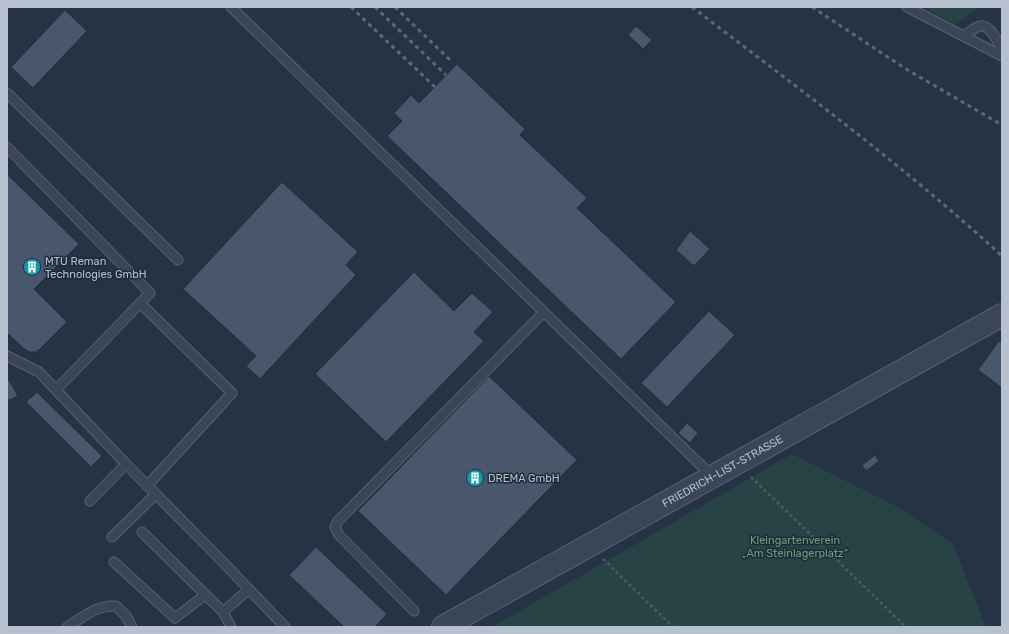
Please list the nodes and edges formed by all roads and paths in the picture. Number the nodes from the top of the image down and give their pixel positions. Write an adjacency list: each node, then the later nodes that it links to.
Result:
1 (231, 7): 10 (lane)
2 (907, 7): 3 (lane)
3 (964, 36): 4 (lane); 5 (lane)
4 (1002, 49)
5 (1002, 56)
6 (7, 93): 8 (lane)
7 (7, 147): 9 (lane)
8 (178, 260)
9 (140, 303): 13 (lane); 17 (lane)
10 (544, 312): 16 (lane); 26 (lane)
11 (1002, 315): 14 (street, FRIEDRICH-LIST-STRASSE)
12 (7, 356): 13 (lane)
13 (56, 390): 15 (lane)
14 (736, 462): 16 (street, FRIEDRICH-LIST-STRASSE); 34 (path)
15 (126, 464): 17 (lane); 19 (lane)
16 (712, 476): 22 (street, FRIEDRICH-LIST-STRASSE)
17 (147, 486): 18 (lane)
18 (156, 494): 21 (lane); 24 (lane)
19 (90, 501)
20 (142, 532): 25 (lane)
21 (112, 537)
22 (588, 545): 32 (street, FRIEDRICH-LIST-STRASSE); 33 (path)
23 (114, 562): 25 (lane)
24 (249, 589): 27 (lane); 31 (lane)
25 (205, 595): 27 (lane)
26 (414, 611)
27 (223, 612): 30 (lane)
28 (67, 627): 29 (lane)
29 (132, 627)
30 (231, 627)
31 (285, 627)
32 (443, 627)
33 (673, 627)
34 (906, 627)

